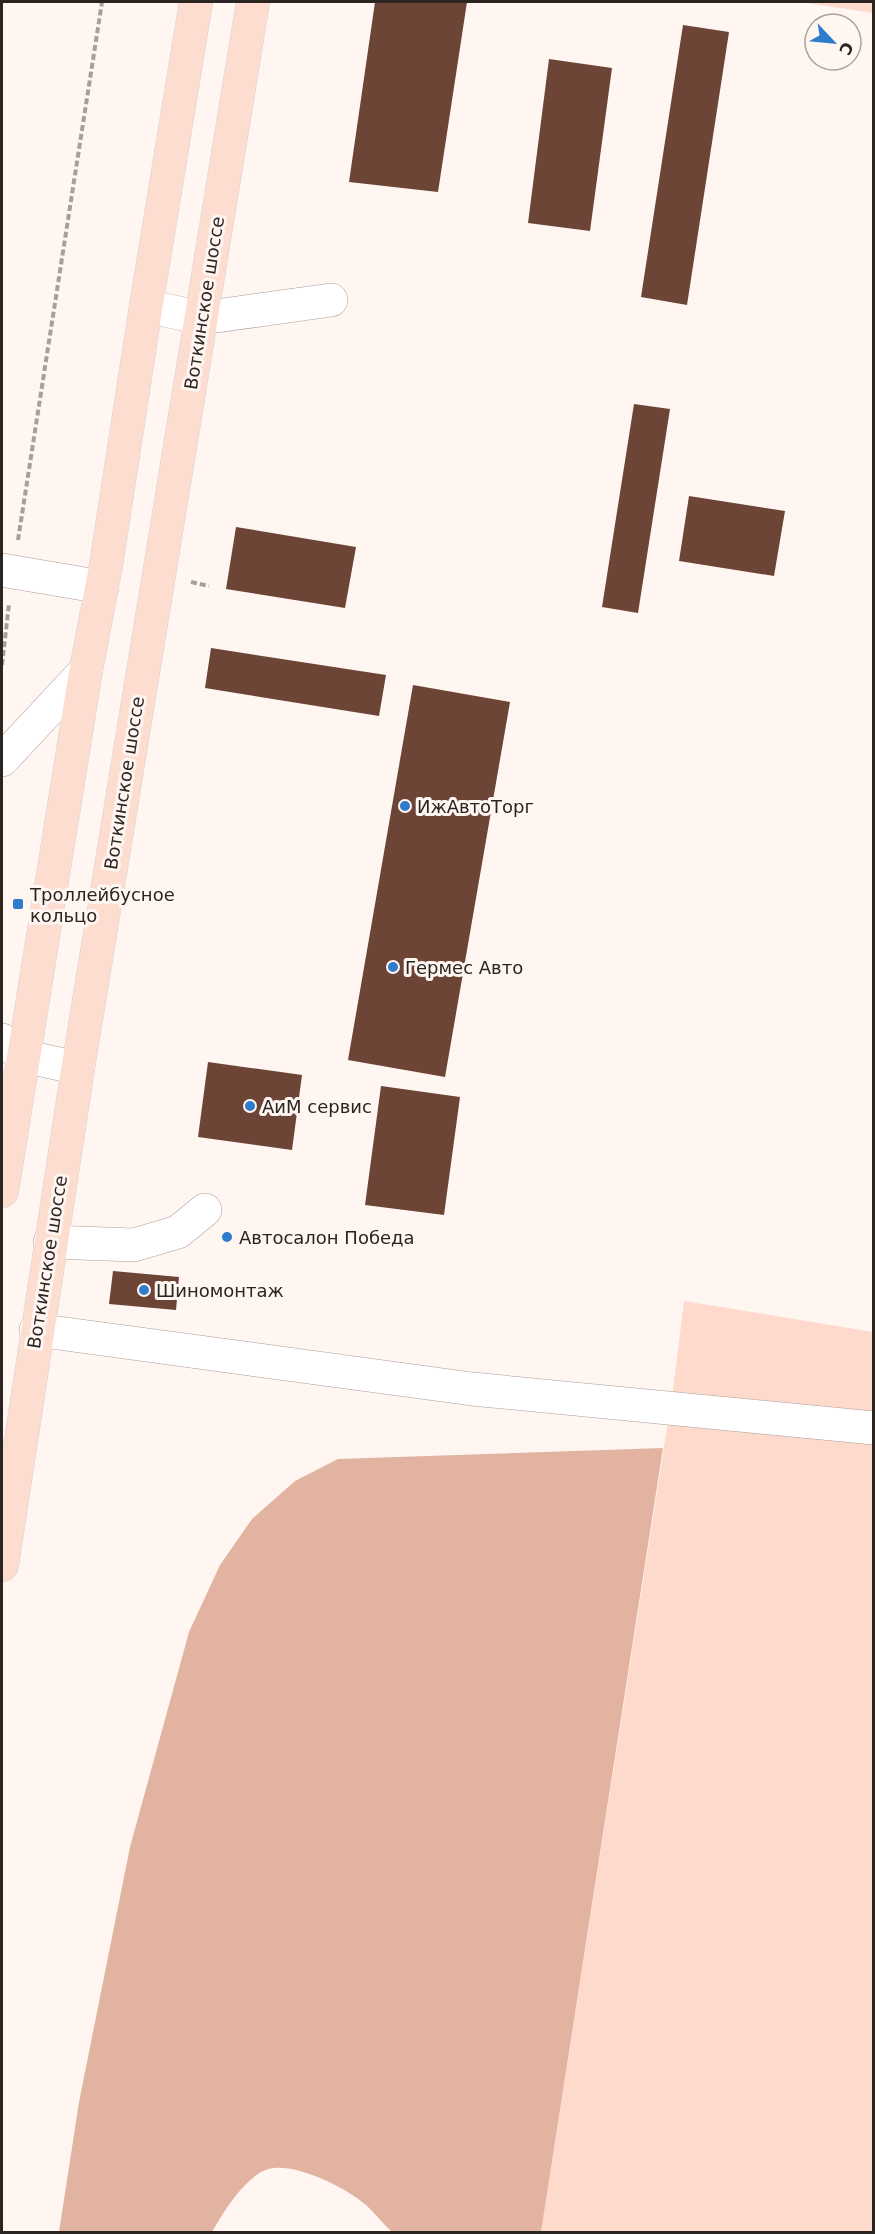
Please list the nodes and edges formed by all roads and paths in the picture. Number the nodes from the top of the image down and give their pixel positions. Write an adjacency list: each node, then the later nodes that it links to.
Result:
1 (102, 2): 7 (path)
2 (196, 2): 5 (main road)
3 (253, 2): 6 (main road, Воткинское шоссе)
4 (331, 300): 6 (lane)
5 (146, 306): 6 (lane); 8 (main road)
6 (202, 318): 13 (main road, Воткинское шоссе)
7 (8, 571): 8 (lane); 9 (path)
8 (102, 587): 10 (main road)
9 (2, 665)
10 (87, 670): 11 (lane); 12 (main road)
11 (2, 760)
12 (12, 1048): 13 (lane); 14 (main road)
13 (78, 1068): 16 (main road, Воткинское шоссе)
14 (2, 1191)
15 (205, 1210): 16 (lane)
16 (50, 1242): 17 (main road, Воткинское шоссе)
17 (36, 1330): 18 (lane); 19 (main road, Воткинское шоссе)
18 (873, 1428)
19 (5, 1514): 20 (main road, Воткинское шоссе)
20 (2, 1565)

